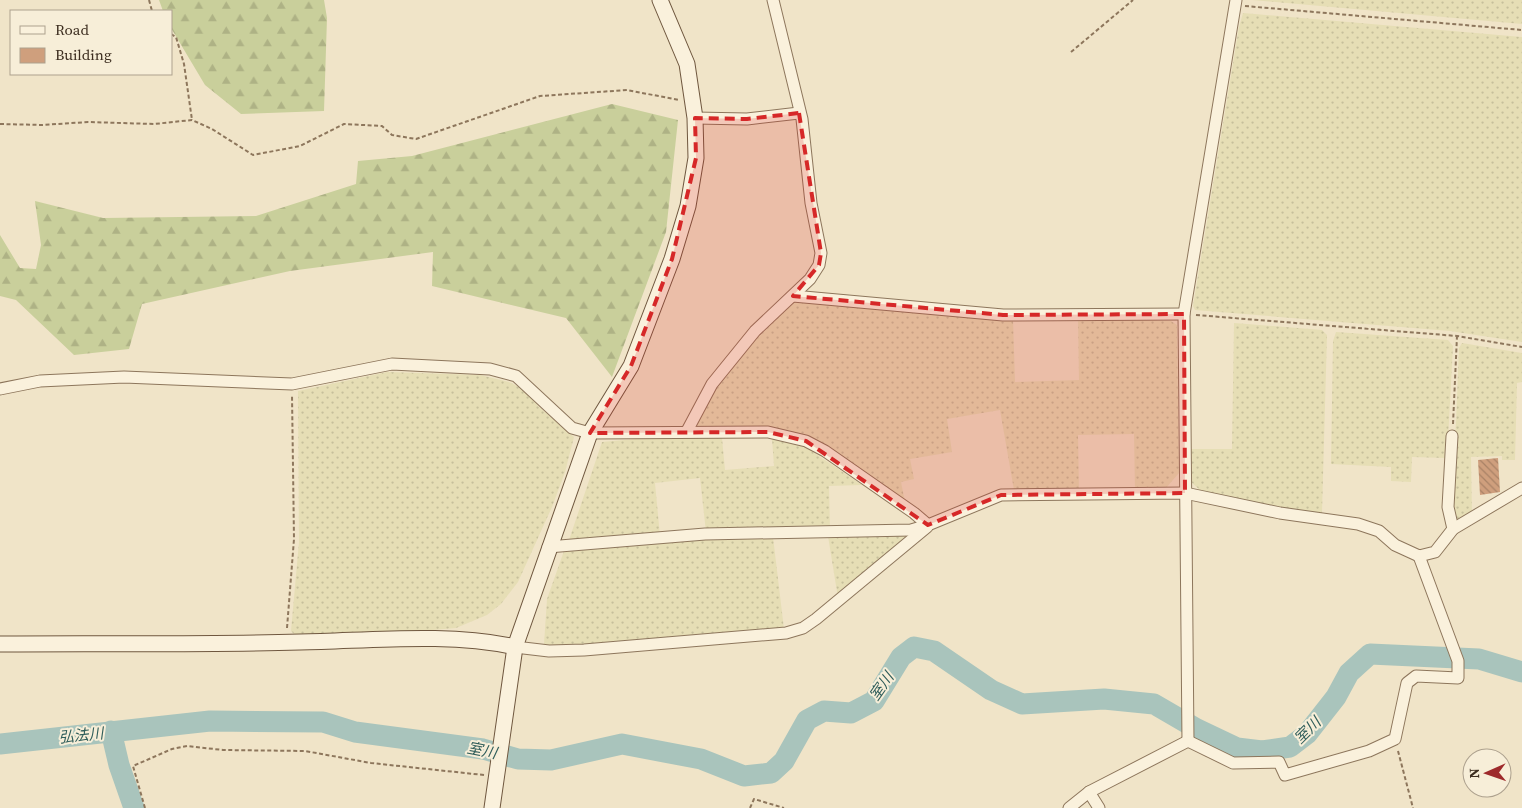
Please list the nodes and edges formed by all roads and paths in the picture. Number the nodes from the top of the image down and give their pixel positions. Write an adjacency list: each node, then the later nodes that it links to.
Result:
1 (660, 0): 10 (street)
2 (773, 0): 9 (street)
3 (1133, 0): 7 (path)
4 (1236, 2): 5 (path); 14 (street)
5 (1522, 30)
6 (172, 35): 11 (path)
7 (1071, 52)
8 (680, 100): 11 (path)
9 (799, 113): 10 (street); 13 (street)
10 (695, 118): 20 (street)
11 (192, 120): 12 (path)
12 (0, 124)
13 (793, 296): 14 (street); 19 (street)
14 (1184, 314): 15 (path); 23 (street)
15 (1457, 336): 16 (path); 21 (path)
16 (1522, 347)
17 (292, 384): 18 (street); 20 (street); 28 (path)
18 (0, 389)
19 (686, 431): 20 (street); 24 (street)
20 (590, 432): 26 (street)
21 (1452, 436): 25 (street)
22 (1522, 488): 25 (street)
23 (1185, 492): 24 (street); 27 (street); 32 (street)
24 (928, 525): 26 (street); 30 (street)
25 (1453, 529): 27 (street)
26 (548, 547): 30 (street)
27 (1419, 556): 31 (street)
28 (286, 643): 29 (street); 30 (street)
29 (0, 644)
30 (515, 646): 33 (street)
31 (1394, 739): 32 (street); 41 (path)
32 (1188, 741): 34 (street)
33 (496, 776): 35 (path); 36 (street)
34 (1089, 792): 39 (street); 40 (street)
35 (145, 808)
36 (492, 808)
37 (750, 808): 38 (path)
38 (784, 808)
39 (1069, 808)
40 (1099, 808)
41 (1413, 808)

